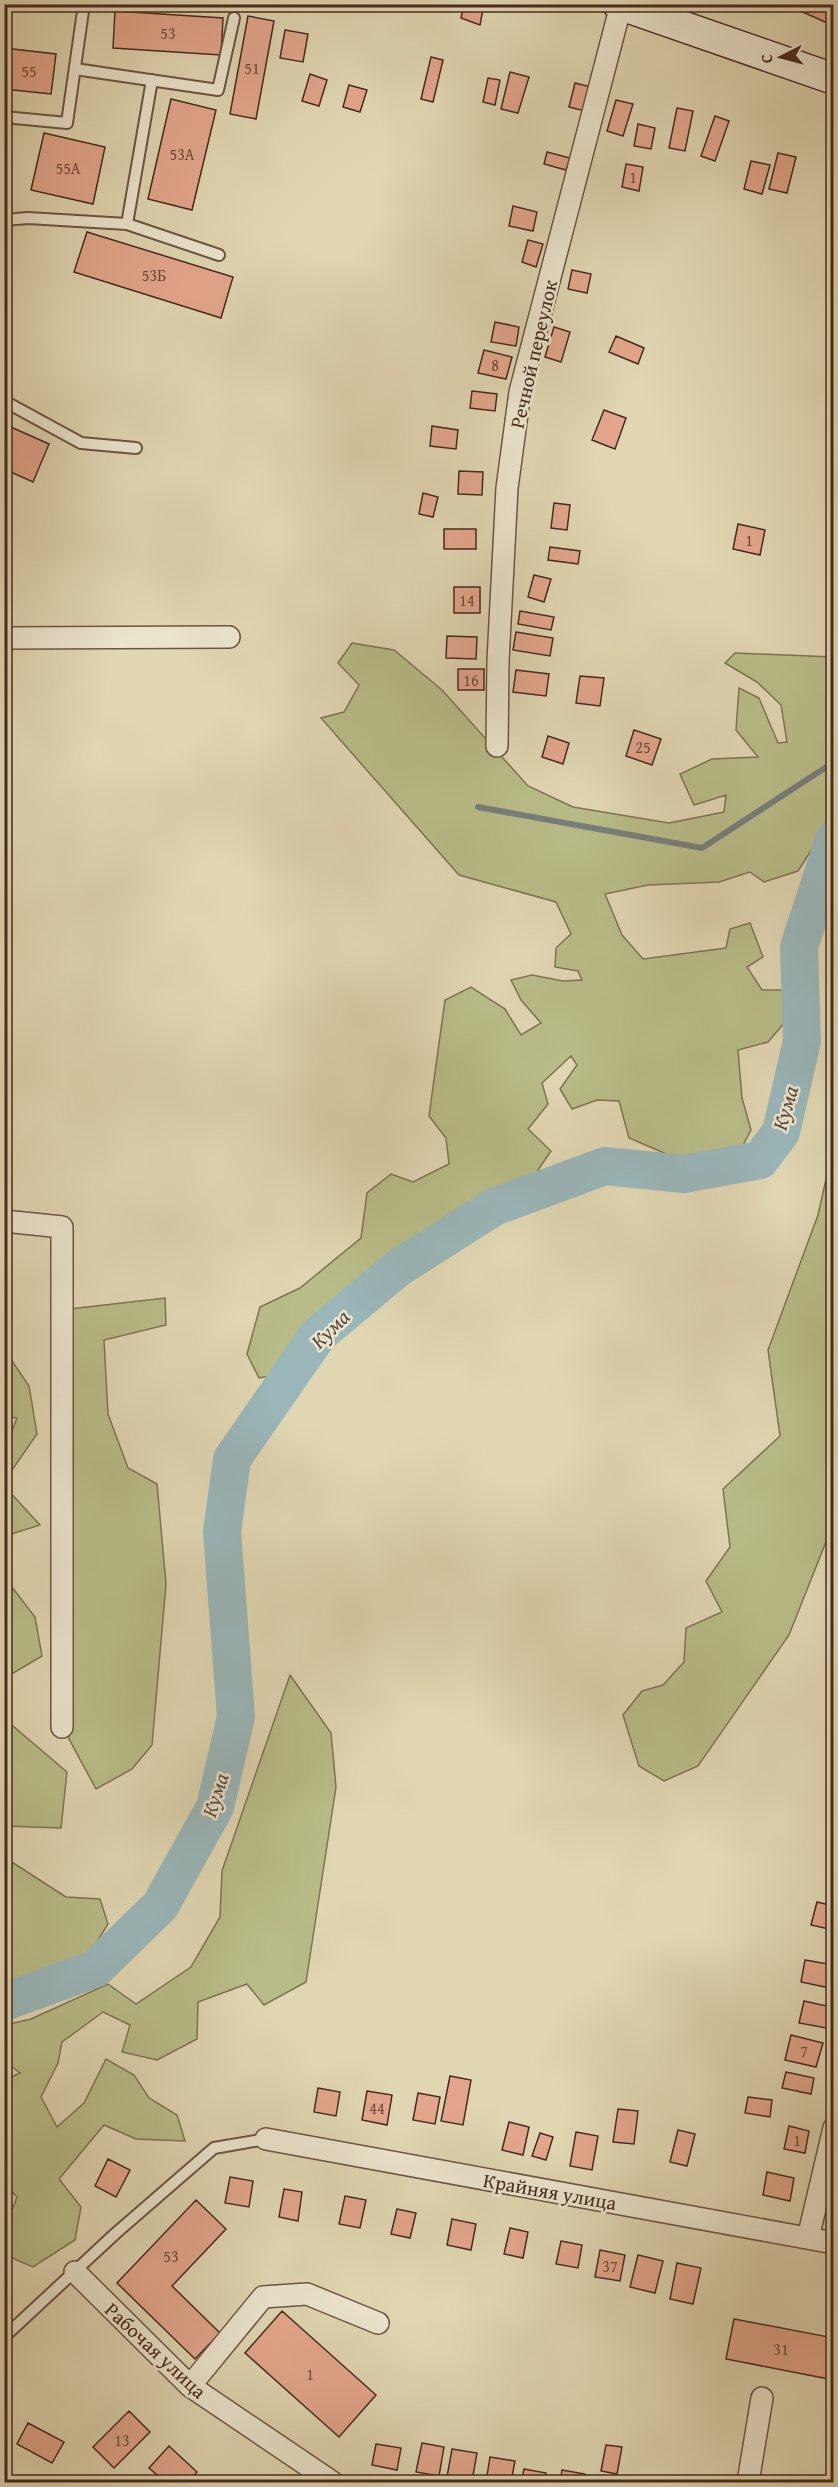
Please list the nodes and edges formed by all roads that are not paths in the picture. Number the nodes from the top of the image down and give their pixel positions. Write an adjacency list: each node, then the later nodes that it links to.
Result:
1 (84, 4): 4 (lane)
2 (620, 5): 5 (main road); 15 (street, Речной переулок)
3 (234, 18): 6 (lane)
4 (75, 69): 6 (lane); 7 (lane)
5 (834, 79)
6 (152, 80): 9 (lane)
7 (4, 117)
8 (4, 220): 9 (lane)
9 (127, 224): 10 (lane)
10 (219, 255)
11 (4, 401): 12 (lane)
12 (136, 448)
13 (4, 638): 14 (street)
14 (229, 638)
15 (497, 746)
16 (4, 1221): 17 (street)
17 (62, 1727)
18 (834, 2128): 20 (street)
19 (267, 2139): 20 (street, Крайняя улица); 22 (lane)
20 (808, 2238): 21 (street, Крайняя улица)
21 (834, 2243)
22 (75, 2272): 24 (lane); 25 (street, Рабочая улица)
23 (378, 2323): 25 (street)
24 (4, 2337)
25 (190, 2386): 27 (street, Рабочая улица)
26 (762, 2398): 28 (street)
27 (332, 2482)
28 (748, 2482)

